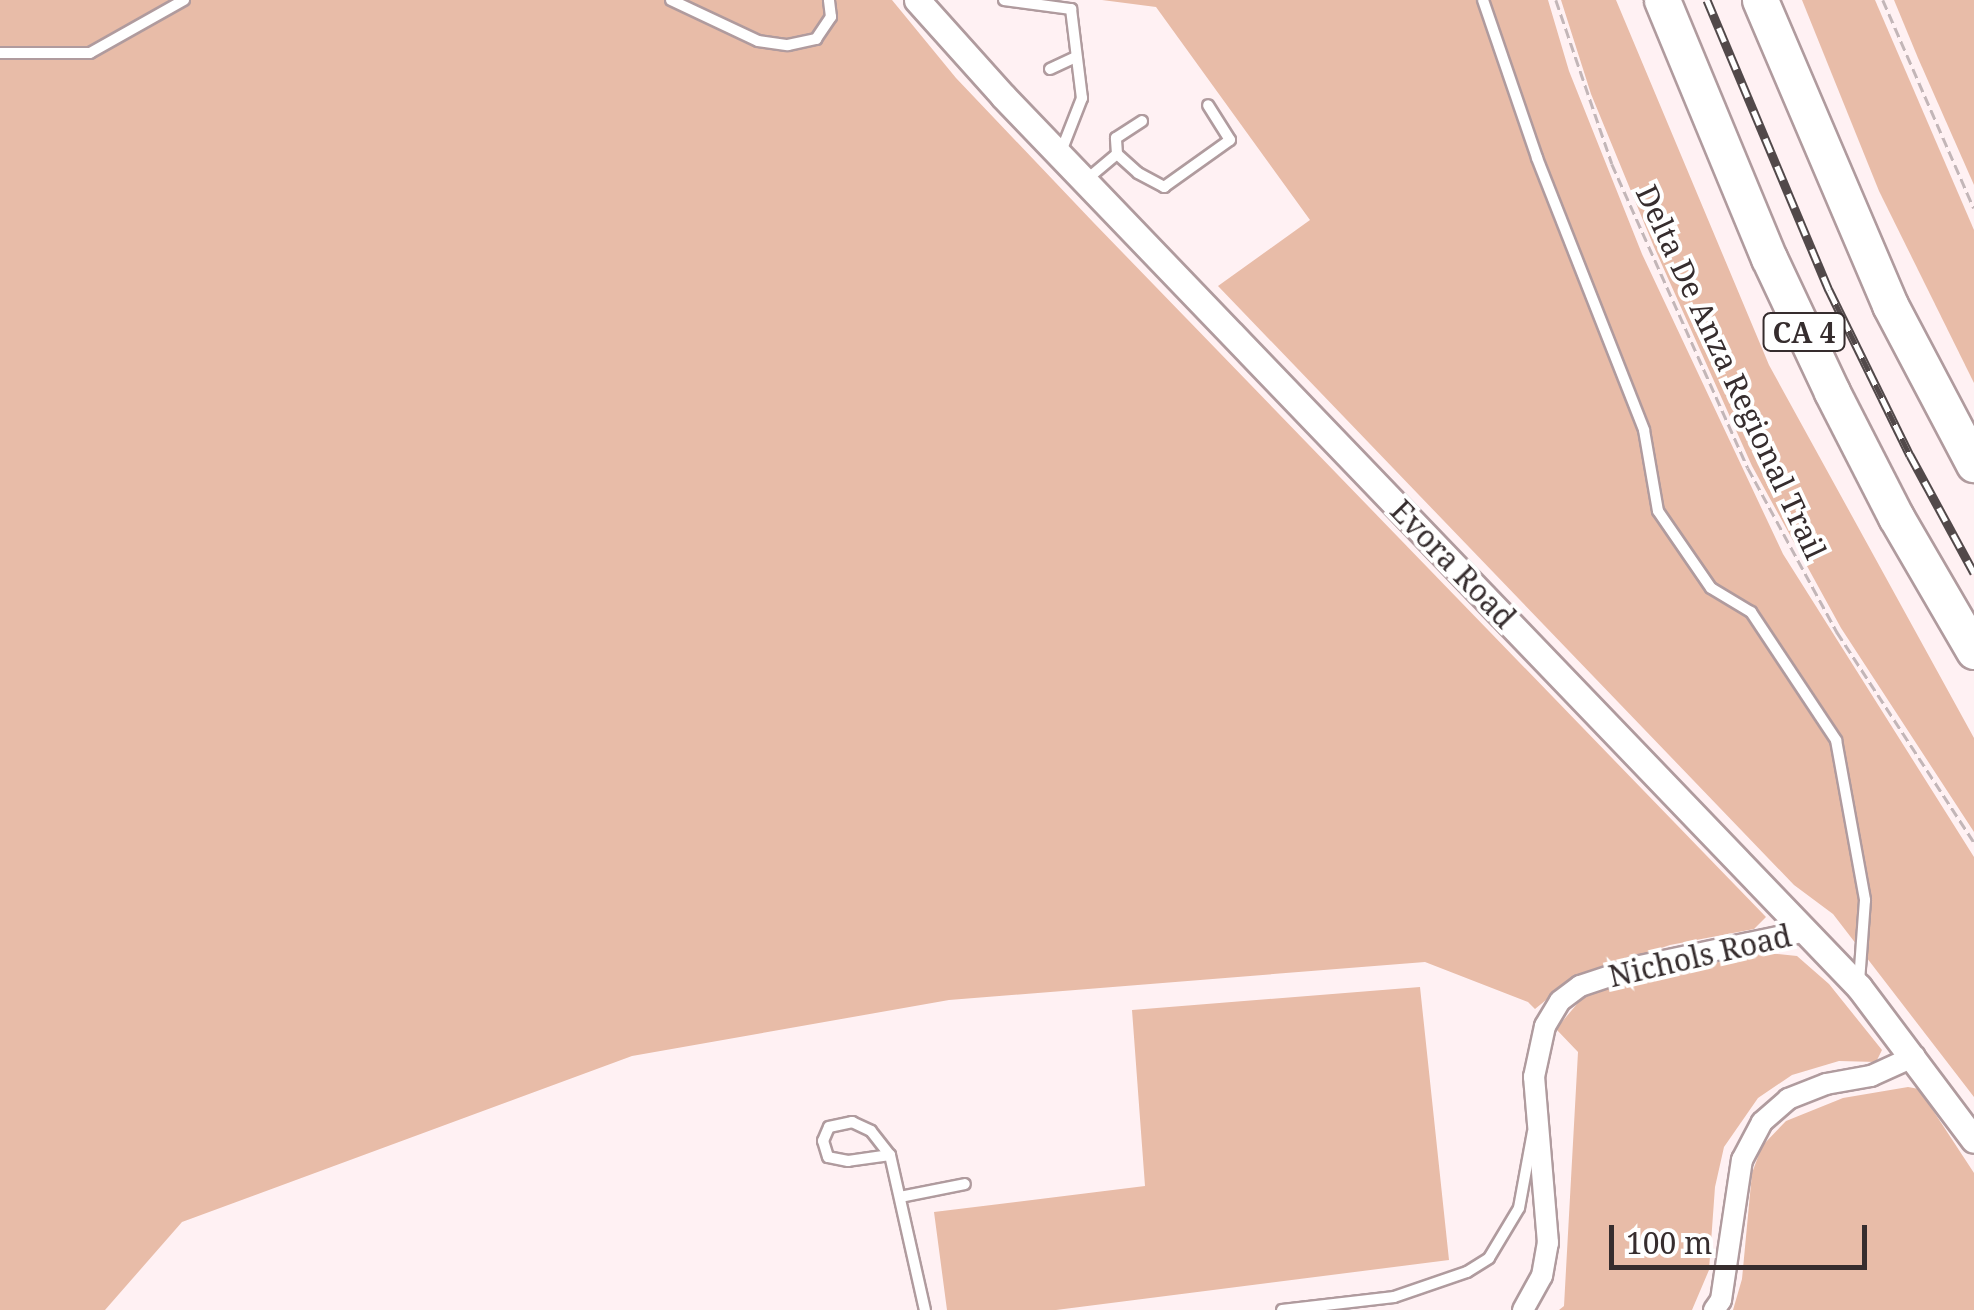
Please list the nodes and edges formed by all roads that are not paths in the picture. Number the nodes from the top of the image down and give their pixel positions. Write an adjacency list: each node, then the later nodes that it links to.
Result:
1 (184, 0): 9 (lane)
2 (672, 0): 3 (lane)
3 (829, 0)
4 (917, 0): 15 (street, Evora Road)
5 (1004, 0): 10 (lane)
6 (1483, 0): 20 (lane)
7 (1662, 0): 18 (highway, CA 4)
8 (1760, 0): 17 (highway, CA 4)
9 (0, 52)
10 (1076, 56): 11 (lane); 15 (lane)
11 (1050, 69)
12 (1208, 106): 14 (lane)
13 (1142, 120): 14 (lane)
14 (1117, 154): 16 (lane)
15 (1060, 155): 16 (street, Evora Road)
16 (1085, 180): 19 (street, Evora Road)
17 (1974, 464)
18 (1974, 651)
19 (1806, 931): 20 (street, Evora Road); 22 (street, Nichols Road)
20 (1858, 986): 21 (street, Evora Road)
21 (1916, 1056): 23 (street, Evora Road); 30 (street)
22 (1538, 1116): 28 (lane); 29 (street, Nichols Road)
23 (1974, 1140)
24 (890, 1155): 24 (lane); 26 (lane)
25 (964, 1184): 26 (lane)
26 (900, 1197): 27 (lane)
27 (925, 1310)
28 (1282, 1310)
29 (1524, 1310)
30 (1714, 1310)

